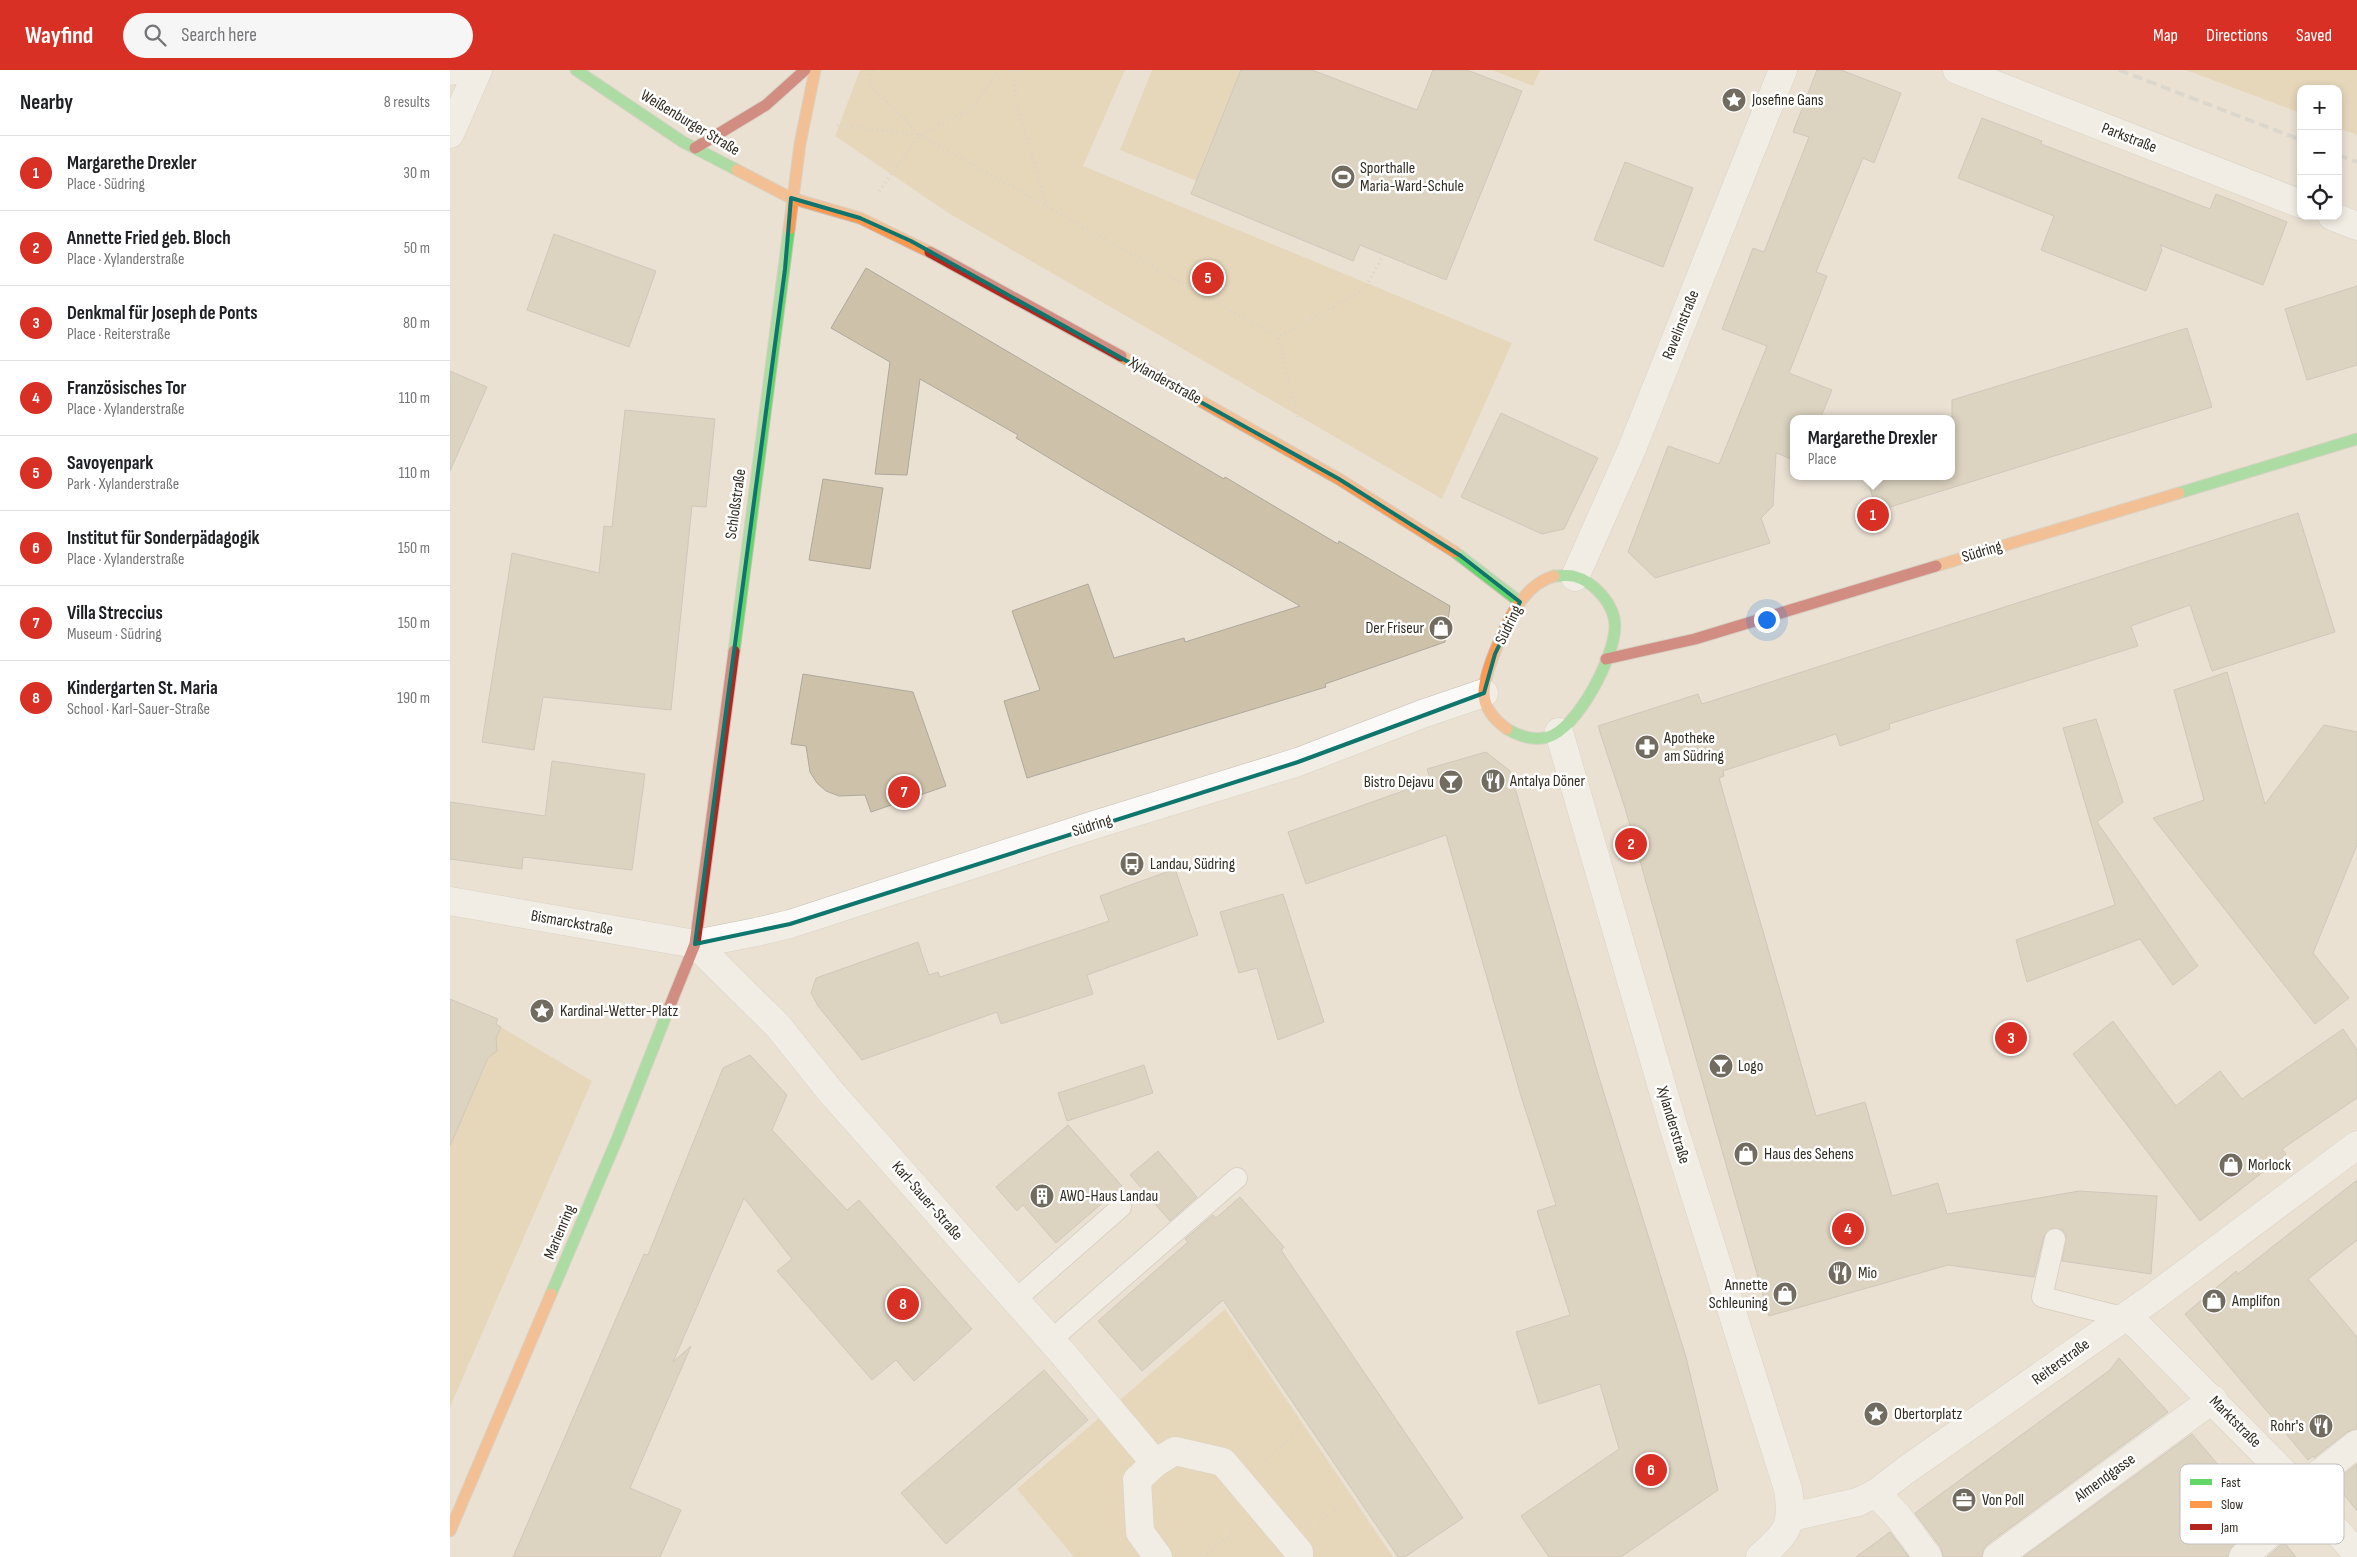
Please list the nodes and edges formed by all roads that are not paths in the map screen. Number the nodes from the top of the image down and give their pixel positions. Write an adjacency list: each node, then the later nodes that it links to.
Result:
1 (450, 70): 2 (street)
2 (455, 70)
3 (478, 70): 9 (street)
4 (576, 70): 10 (street, Weißenburger Straße)
5 (805, 70): 10 (street)
6 (815, 70): 11 (street, Schloßstraße)
7 (1783, 70): 16 (street, Ravelinstraße)
8 (1957, 70): 12 (street, Parkstraße)
9 (450, 134)
10 (695, 148): 11 (street, Weißenburger Straße)
11 (791, 198): 17 (street, Xylanderstraße); 22 (street, Schloßstraße)
12 (2297, 202)
13 (2342, 220): 14 (street)
14 (2357, 226)
15 (2357, 438): 18 (street, Südring)
16 (1575, 577): 17 (street, Südring); 18 (street)
17 (1520, 602): 19 (street, Südring)
18 (1606, 659): 20 (street)
19 (1484, 693): 20 (street); 22 (street, Südring)
20 (1559, 732): 36 (street, Xylanderstraße)
21 (450, 902): 22 (street, Bismarckstraße)
22 (694, 944): 27 (street, Karl-Sauer-Straße); 37 (street, Marienring)
23 (2357, 1145): 28 (street, Reiterstraße)
24 (1237, 1178): 29 (lane)
25 (1121, 1207): 27 (lane)
26 (2055, 1239): 28 (lane)
27 (1015, 1300): 29 (street, Karl-Sauer-Straße)
28 (2128, 1316): 30 (street, Marktstraße); 35 (street, Reiterstraße)
29 (1051, 1340): 32 (street, Karl-Sauer-Straße)
30 (2213, 1399): 33 (street, Marktstraße); 45 (street, Almendgasse)
31 (2357, 1444): 34 (street)
32 (1155, 1462): 41 (street); 42 (street)
33 (2275, 1464)
34 (2336, 1464)
35 (1876, 1493): 36 (street, Reiterstraße); 44 (street)
36 (1791, 1517): 43 (street)
37 (450, 1531)
38 (2344, 1539): 40 (street, Marktstraße)
39 (2256, 1544): 46 (street)
40 (2357, 1554)
41 (1158, 1557)
42 (1299, 1557)
43 (1760, 1557)
44 (1928, 1557)
45 (1996, 1557)
46 (2243, 1557)

